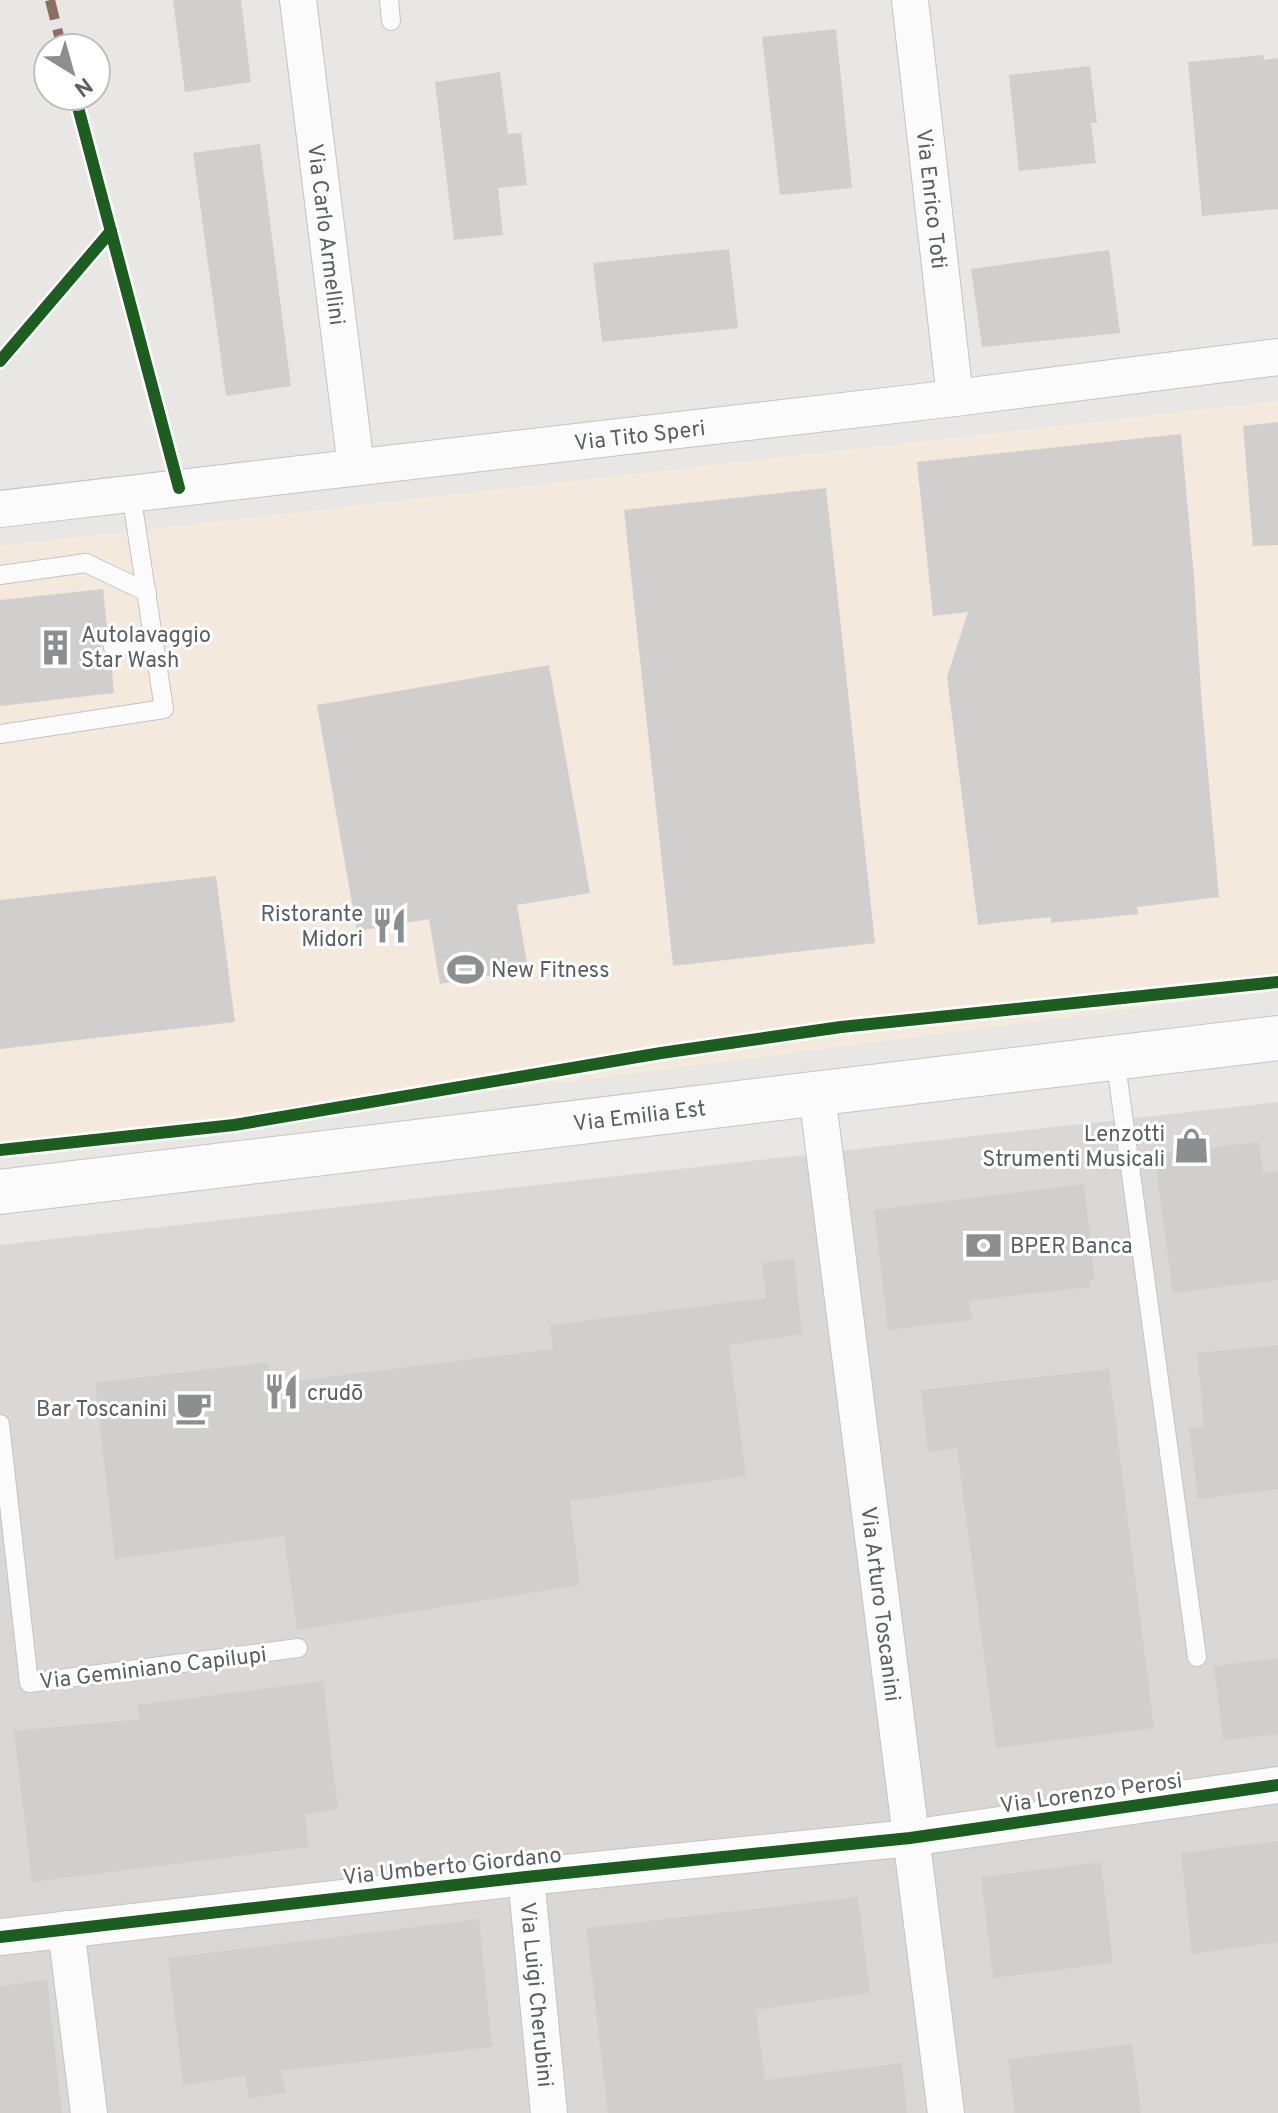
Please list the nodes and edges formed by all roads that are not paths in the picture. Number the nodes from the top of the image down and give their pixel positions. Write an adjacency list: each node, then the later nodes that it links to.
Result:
1 (298, 0): 7 (street, Via Carlo Armellini)
2 (389, 0): 4 (lane)
3 (910, 0): 6 (street, Via Enrico Toti)
4 (391, 21)
5 (1278, 357): 6 (street, Via Tito Speri)
6 (955, 398): 7 (street, Via Tito Speri)
7 (356, 467): 8 (street, Via Tito Speri)
8 (131, 493): 9 (street, Via Tito Speri); 11 (lane)
9 (0, 509)
10 (0, 575): 11 (lane)
11 (147, 592): 12 (lane)
12 (154, 642): 13 (lane); 14 (lane)
13 (113, 648)
14 (0, 734)
15 (1278, 1038): 16 (main road, Via Emilia Est)
16 (1115, 1057): 17 (main road, Via Emilia Est); 21 (lane)
17 (817, 1094): 18 (main road, Via Emilia Est); 23 (street, Via Arturo Toscanini)
18 (0, 1192)
19 (0, 1424): 20 (lane, Via Geminiano Capilupi)
20 (298, 1648)
21 (1197, 1657)
22 (1278, 1785): 23 (street, Via Lorenzo Perosi)
23 (910, 1838): 24 (street, Via Umberto Giordano); 29 (street, Via Arturo Toscanini)
24 (526, 1877): 25 (street, Via Umberto Giordano); 28 (street, Via Luigi Cherubini)
25 (66, 1929): 26 (street, Via Umberto Giordano); 27 (street)
26 (0, 1937)
27 (89, 2113)
28 (549, 2113)
29 (946, 2113)

